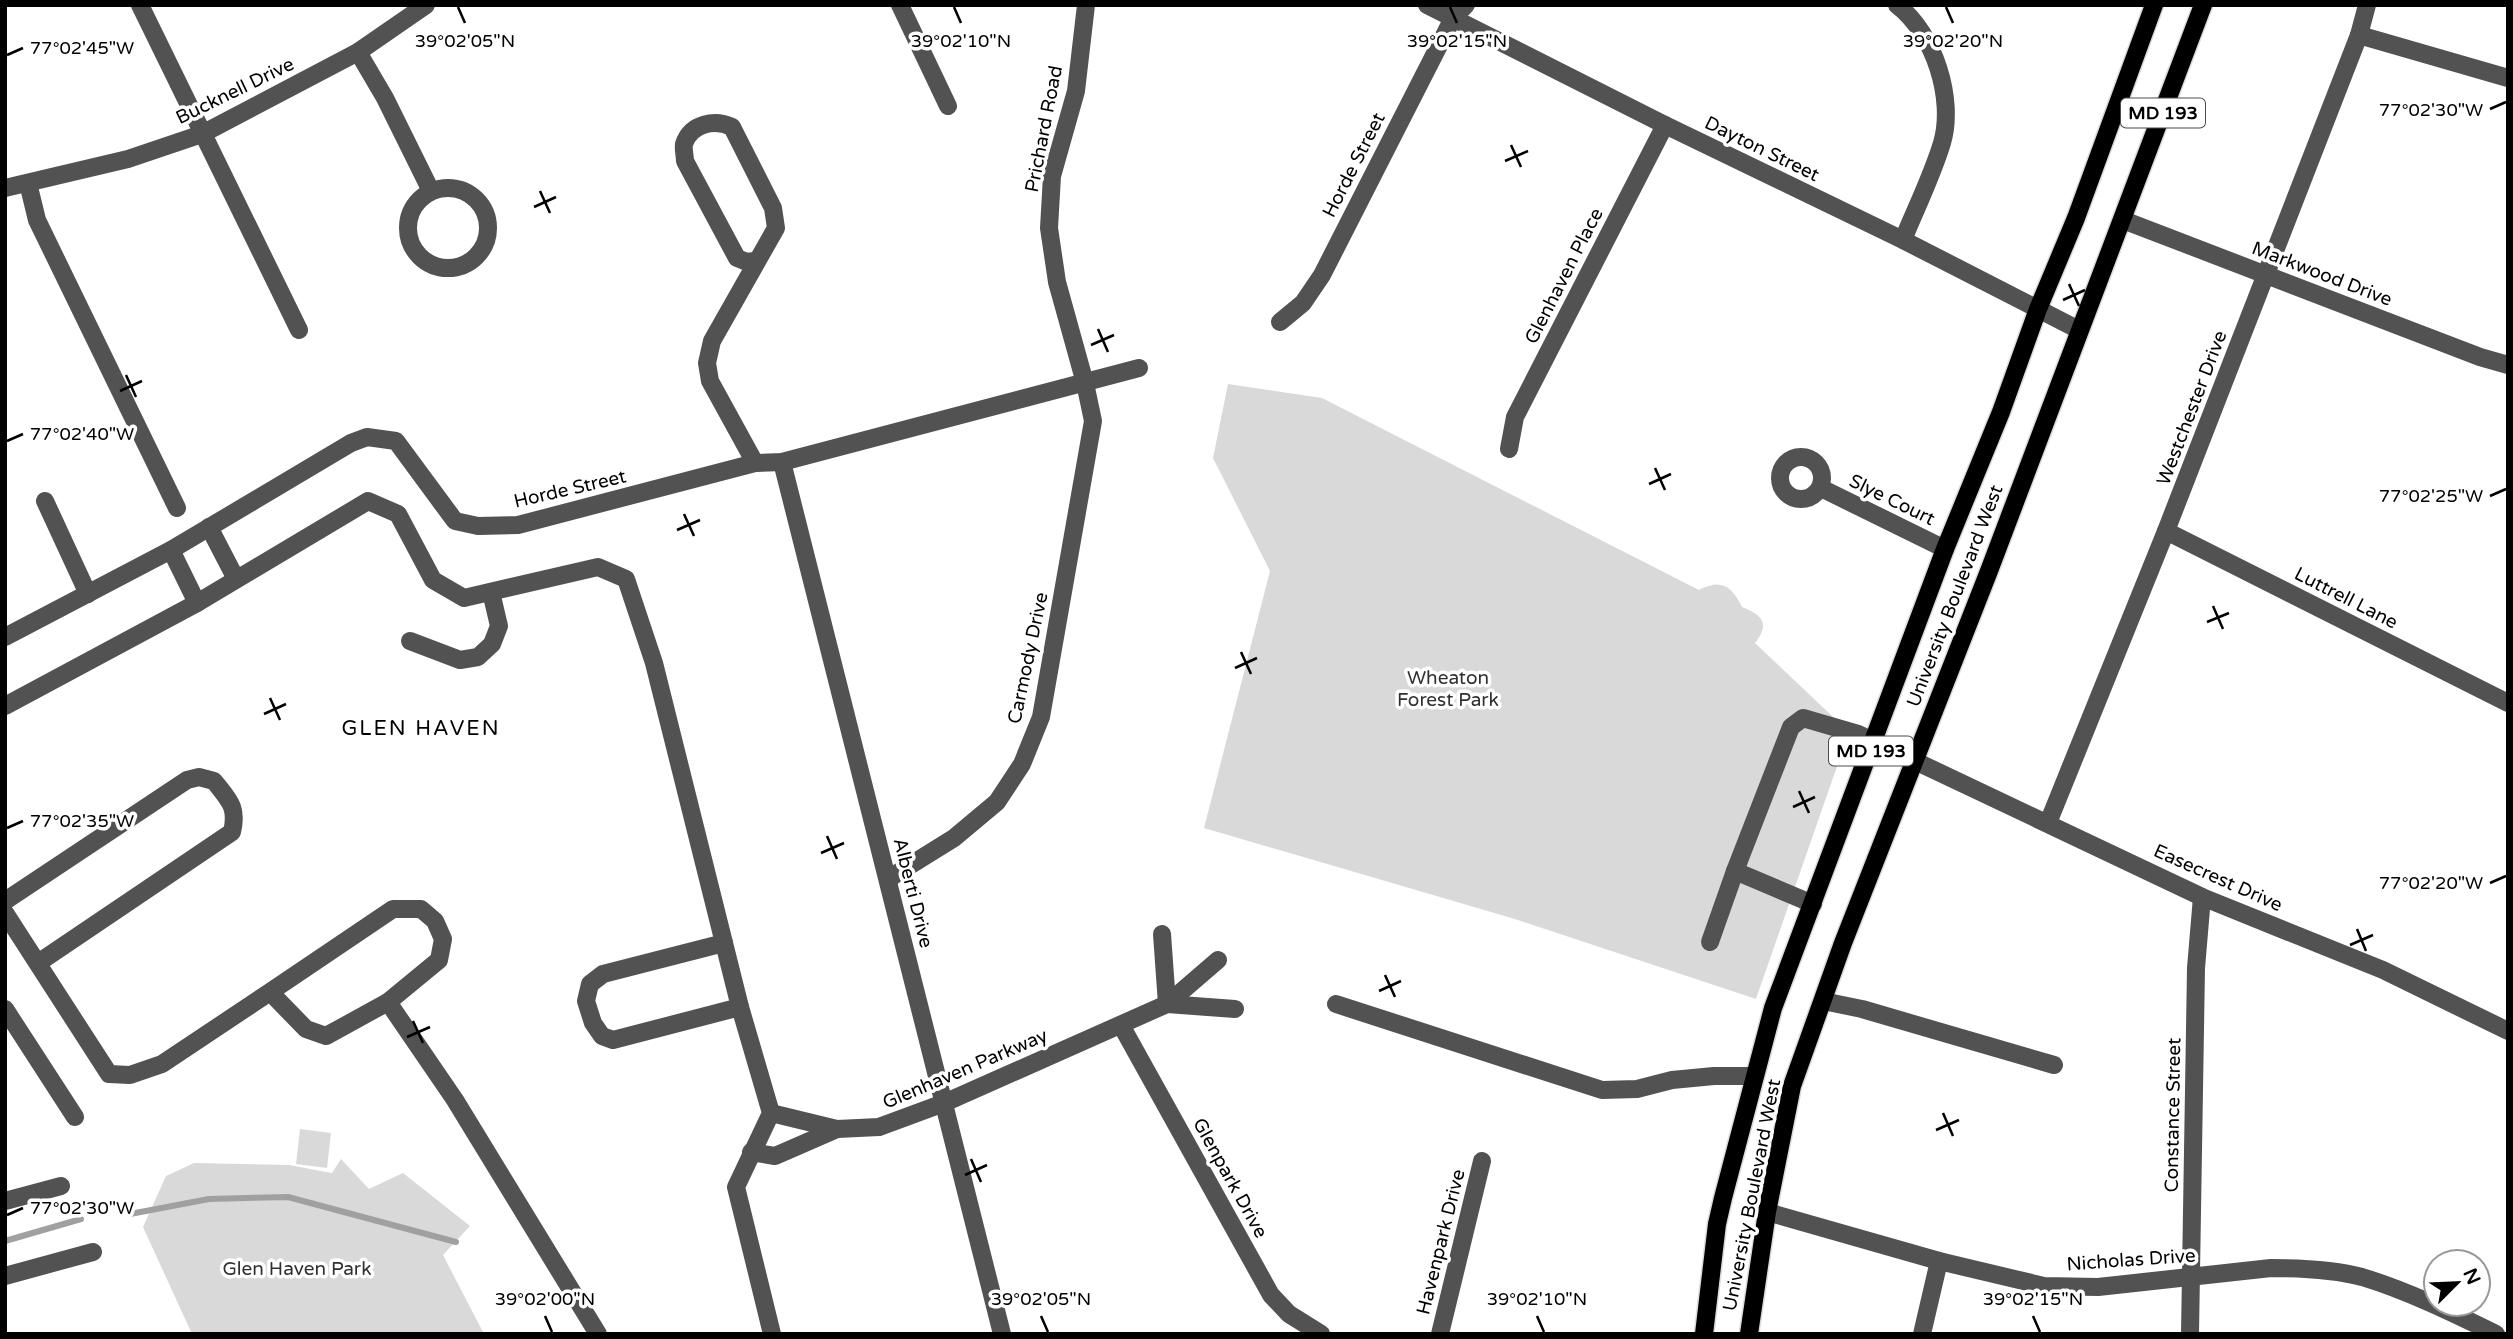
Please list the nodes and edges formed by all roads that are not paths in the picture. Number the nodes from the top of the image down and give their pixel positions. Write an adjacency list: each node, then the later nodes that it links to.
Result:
1 (140, 5): 16 (street)
2 (900, 5): 14 (street)
3 (1086, 5): 30 (street, Prichard Road)
4 (1427, 5): 10 (street, Dayton Street)
5 (1897, 5): 21 (street)
6 (2154, 5): 24 (main road, University Boulevard West / MD 193)
7 (2203, 5): 20 (main road, University Boulevard West / MD 193)
8 (2367, 5): 11 (street, Westchester Drive)
9 (417, 8): 12 (street, Bucknell Drive)
10 (1459, 11): 15 (street, Dayton Street); 25 (street, Horde Street)
11 (2359, 35): 13 (street); 23 (street, Westchester Drive)
12 (358, 52): 16 (street, Bucknell Drive); 19 (street)
13 (2508, 78)
14 (948, 106)
15 (1665, 125): 21 (street, Dayton Street); 31 (street, Glenhaven Place)
16 (202, 134): 17 (street, Bucknell Drive); 26 (street)
17 (28, 183): 18 (street, Bucknell Drive); 38 (street)
18 (5, 188)
19 (430, 191): 19 (street)
20 (2123, 220): 23 (street, Markwood Drive); 27 (main road, University Boulevard West / MD 193)
21 (1903, 240): 24 (street, Dayton Street)
22 (758, 260): 22 (street); 33 (street)
23 (2266, 276): 28 (street, Markwood Drive); 37 (street, Westchester Drive)
24 (2038, 309): 27 (street, Dayton Street); 39 (main road, University Boulevard West / MD 193)
25 (1280, 322)
26 (299, 330)
27 (2079, 330): 50 (main road, University Boulevard West / MD 193)
28 (2508, 365)
29 (1139, 368): 30 (street, Horde Street)
30 (1085, 383): 32 (street, Horde Street); 53 (street, Carmody Drive)
31 (1509, 449)
32 (782, 462): 33 (street, Horde Street); 53 (street, Alberti Drive)
33 (755, 463): 36 (street, Horde Street)
34 (1821, 488): 39 (street, Slye Court)
35 (45, 501): 43 (street)
36 (209, 527): 38 (street, Horde Street); 41 (street)
37 (2166, 531): 47 (street, Luttrell Lane); 51 (street, Westchester Drive)
38 (192, 537): 40 (street, Horde Street)
39 (1945, 549): 49 (main road, University Boulevard West / MD 193)
40 (171, 550): 43 (street, Horde Street); 44 (street)
41 (236, 579): 42 (street); 44 (street)
42 (491, 592): 46 (street); 60 (street)
43 (88, 594): 45 (street, Horde Street)
44 (197, 603): 48 (street)
45 (5, 637)
46 (410, 640)
47 (2508, 703)
48 (5, 706)
49 (1875, 742): 50 (street, Easecrest Drive); 52 (street, Easecrest Drive); 56 (main road, University Boulevard West / MD 193)
50 (1913, 760): 51 (street, Easecrest Drive); 64 (main road, University Boulevard West / MD 193)
51 (2048, 823): 54 (street, Easecrest Drive)
52 (1735, 871): 56 (street); 59 (street)
53 (888, 879): 75 (street, Alberti Drive)
54 (2202, 897): 72 (street, Easecrest Drive); 87 (street, Constance Street)
55 (5, 901): 62 (street)
56 (1813, 904): 74 (main road, University Boulevard West / MD 193)
57 (5, 913): 62 (street)
58 (1162, 934): 66 (street)
59 (1710, 942)
60 (724, 943): 68 (street); 68 (street)
61 (1218, 960): 66 (street)
62 (38, 963): 63 (street)
63 (270, 992): 65 (street); 65 (street)
64 (1823, 1000): 73 (street); 83 (main road, University Boulevard West / MD 193)
65 (388, 1002): 88 (street)
66 (1167, 1004): 70 (street); 71 (street, Glenhaven Parkway)
67 (1336, 1004): 74 (street)
68 (740, 1007): 76 (street)
69 (5, 1009): 77 (street)
70 (1235, 1009)
71 (1121, 1025): 75 (street, Glenhaven Parkway); 91 (street, Glenpark Drive)
72 (2508, 1031)
73 (2054, 1065)
74 (1754, 1076): 93 (main road, University Boulevard West / MD 193)
75 (944, 1104): 78 (street, Glenhaven Parkway); 90 (street, Alberti Drive)
76 (771, 1113): 78 (street, Glenhaven Parkway); 79 (street)
77 (75, 1116)
78 (837, 1129): 79 (street)
79 (751, 1152): 89 (street)
80 (1482, 1161): 92 (street, Havenpark Drive)
81 (61, 1186): 82 (street)
82 (5, 1201)
83 (1767, 1212): 85 (street, Nicholas Drive); 94 (main road, University Boulevard West / MD 193)
84 (93, 1252): 86 (street)
85 (1939, 1261): 87 (street, Nicholas Drive); 95 (street)
86 (5, 1276)
87 (2192, 1278): 96 (street, Constance Street); 97 (street, Nicholas Drive)
88 (598, 1334)
89 (772, 1334)
90 (1002, 1334)
91 (1321, 1334)
92 (1440, 1334)
93 (1704, 1334)
94 (1749, 1334)
95 (1922, 1334)
96 (2190, 1334)
97 (2496, 1334)

